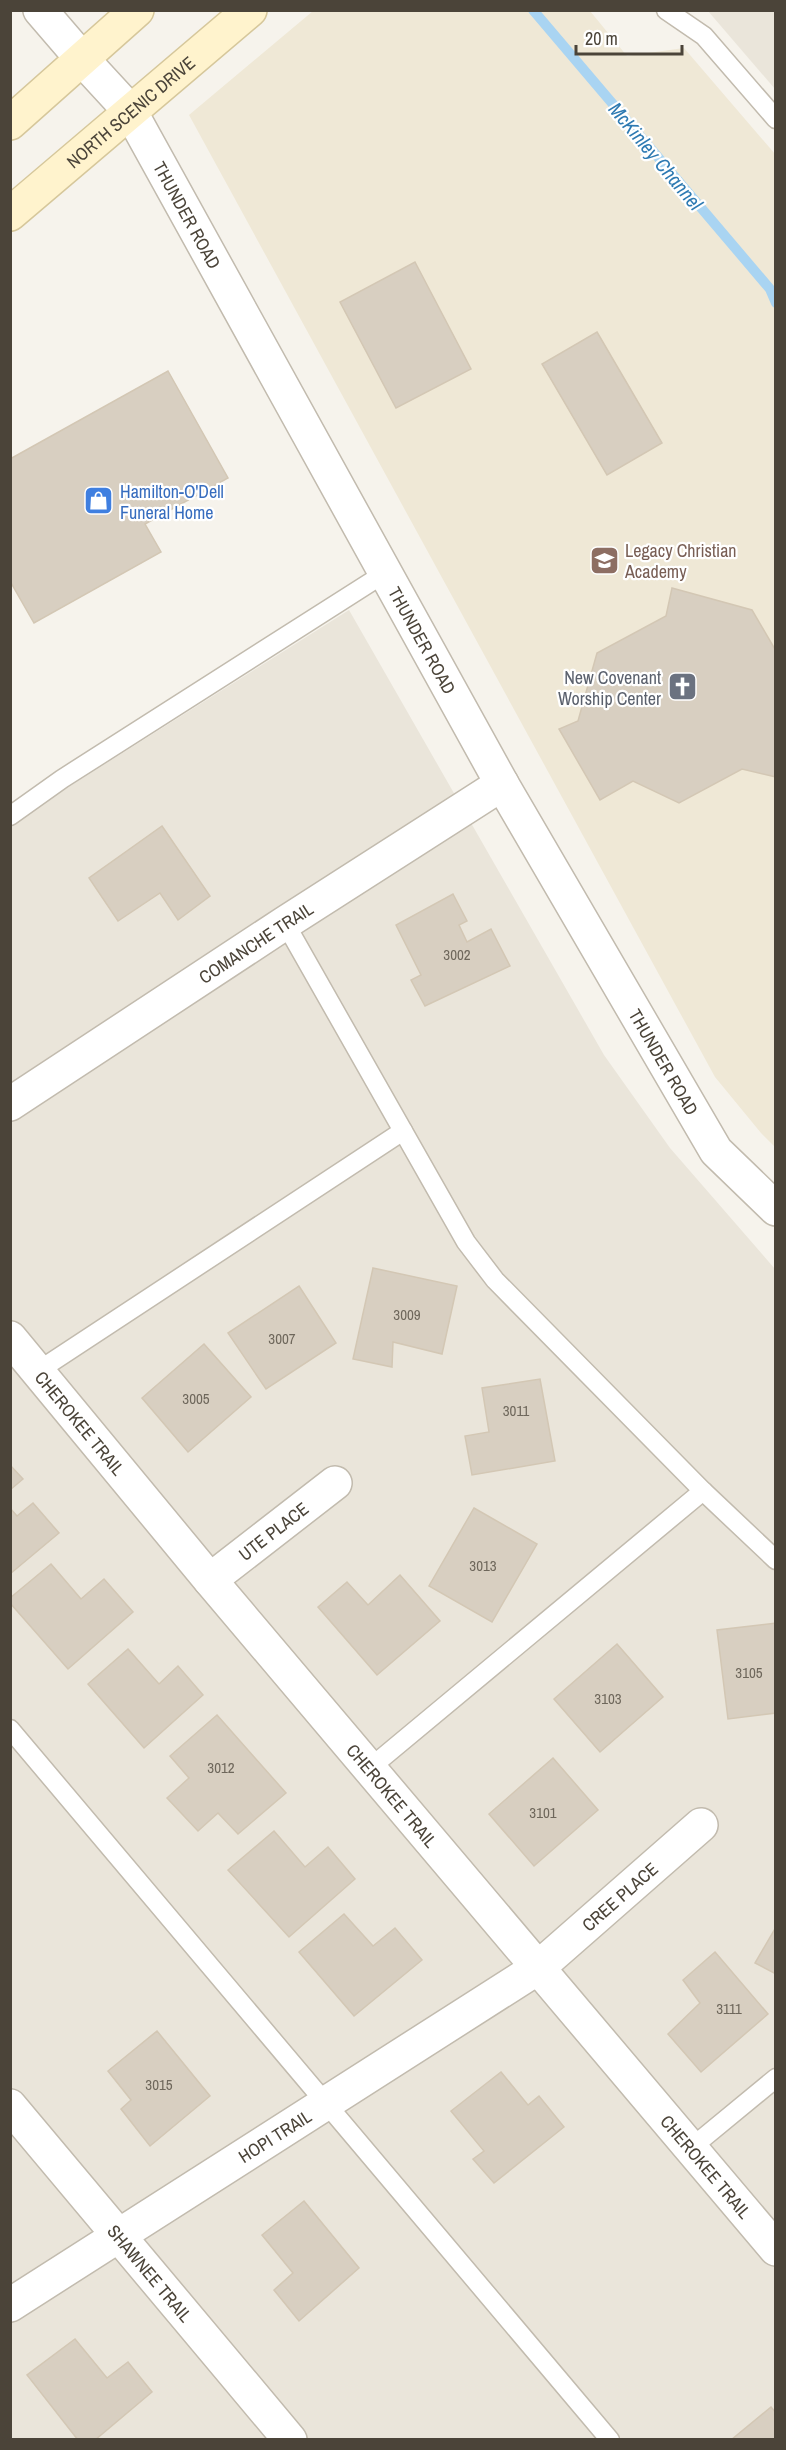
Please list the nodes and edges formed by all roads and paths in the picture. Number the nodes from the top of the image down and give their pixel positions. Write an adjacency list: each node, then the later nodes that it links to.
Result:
1 (40, 10): 5 (street, THUNDER ROAD)
2 (137, 10): 5 (main road)
3 (250, 10): 6 (main road, NORTH SCENIC DRIVE)
4 (666, 10): 7 (lane)
5 (83, 60): 6 (street, THUNDER ROAD); 8 (main road)
6 (130, 111): 9 (main road, NORTH SCENIC DRIVE); 10 (street, THUNDER ROAD)
7 (776, 119)
8 (10, 123)
9 (10, 214)
10 (385, 573): 11 (street, THUNDER ROAD); 12 (lane)
11 (502, 784): 13 (street, COMANCHE TRAIL); 16 (street, THUNDER ROAD)
12 (10, 816)
13 (285, 923): 14 (street, COMANCHE TRAIL); 15 (lane)
14 (10, 1104)
15 (403, 1131): 18 (lane); 20 (lane)
16 (776, 1209)
17 (10, 1338): 18 (street, CHEROKEE TRAIL)
18 (38, 1371): 22 (street, CHEROKEE TRAIL)
19 (335, 1483): 22 (street, UTE PLACE)
20 (703, 1491): 21 (lane); 24 (lane)
21 (776, 1560)
22 (210, 1580): 24 (street, CHEROKEE TRAIL)
23 (10, 1729): 28 (lane)
24 (370, 1768): 26 (street, CHEROKEE TRAIL)
25 (701, 1825): 26 (street, CREE PLACE)
26 (539, 1967): 28 (street, HOPI TRAIL); 30 (street, CHEROKEE TRAIL)
27 (776, 2078): 30 (lane)
28 (327, 2102): 31 (street, HOPI TRAIL); 35 (lane)
29 (10, 2106): 31 (street, SHAWNEE TRAIL)
30 (691, 2148): 32 (street, CHEROKEE TRAIL)
31 (118, 2235): 33 (street, HOPI TRAIL); 34 (street, SHAWNEE TRAIL)
32 (776, 2249)
33 (10, 2305)
34 (290, 2439)
35 (610, 2439)

